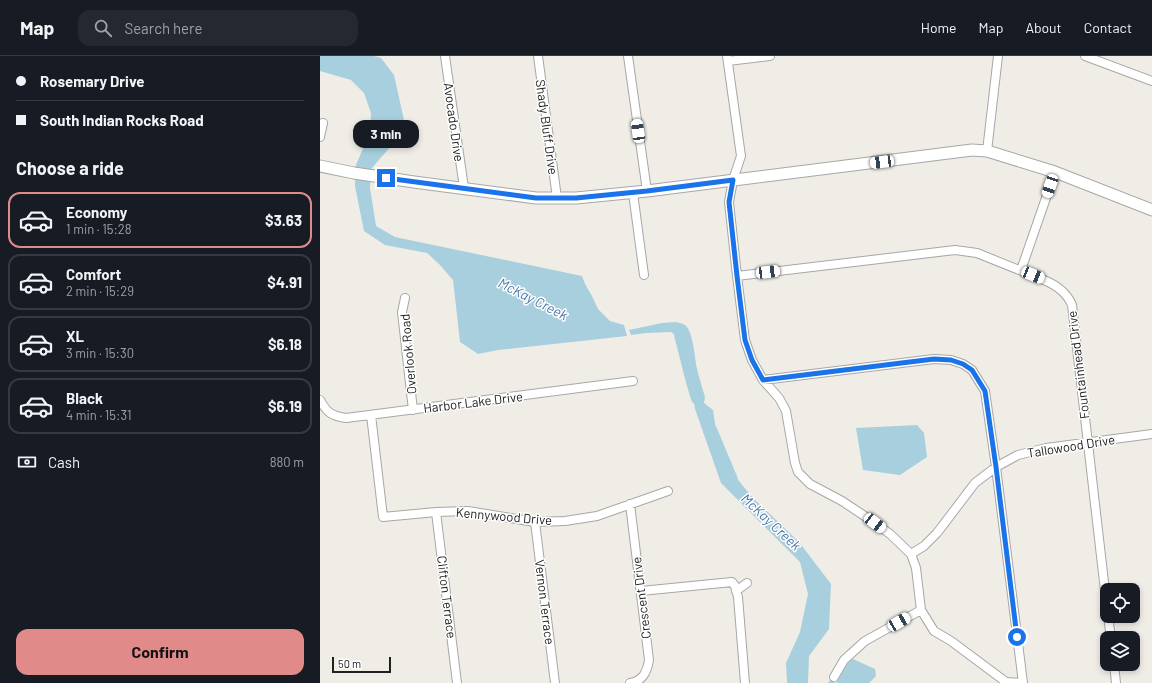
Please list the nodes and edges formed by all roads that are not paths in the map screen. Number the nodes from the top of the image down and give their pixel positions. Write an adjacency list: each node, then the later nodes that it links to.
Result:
1 (445, 56): 15 (street, Avocado Drive)
2 (538, 56): 18 (street, Shady Bluff Drive)
3 (628, 56): 16 (street)
4 (770, 56): 7 (street)
5 (998, 56): 11 (street)
6 (1085, 56): 8 (street)
7 (728, 59): 14 (street)
8 (1152, 81)
9 (323, 123): 10 (street)
10 (320, 137)
11 (987, 151): 13 (street); 14 (street)
12 (320, 166): 15 (street)
13 (1055, 172): 19 (street); 20 (street)
14 (733, 180): 16 (street); 22 (street)
15 (464, 188): 18 (street)
16 (647, 191): 17 (street)
17 (633, 192): 18 (street); 21 (street)
18 (557, 198)
19 (1152, 210)
20 (1021, 270): 22 (street, Fountainhead Drive); 30 (street, Fountainhead Drive)
21 (644, 275)
22 (737, 276): 24 (street)
23 (405, 298): 27 (street, Overlook Road)
24 (763, 380): 31 (street); 36 (street)
25 (633, 381): 27 (street, Harbor Lake Drive)
26 (320, 400): 28 (street, Harbor Lake Drive)
27 (413, 410): 28 (street, Harbor Lake Drive)
28 (371, 415): 34 (street, Kennywood Drive)
29 (1152, 434): 30 (street, Tallowood Drive)
30 (1087, 443): 31 (street, Tallowood Drive); 38 (street, Fountainhead Drive)
31 (996, 467): 36 (street, Tallowood Drive); 48 (street)
32 (668, 491): 33 (street, Kennywood Drive)
33 (630, 504): 35 (street, Kennywood Drive); 39 (street, Crescent Drive)
34 (436, 512): 35 (street, Kennywood Drive); 44 (street, Clifton Terrace)
35 (535, 522): 45 (street, Vernon Terrace)
36 (911, 554): 41 (street)
37 (747, 583): 40 (street)
38 (1104, 583)
39 (641, 591): 40 (street); 46 (street, Crescent Drive)
40 (736, 591): 47 (street)
41 (921, 610): 43 (street); 48 (street)
42 (1115, 671): 49 (street)
43 (834, 677)
44 (457, 683)
45 (555, 683)
46 (630, 683)
47 (746, 683)
48 (1022, 683)
49 (1116, 683)

